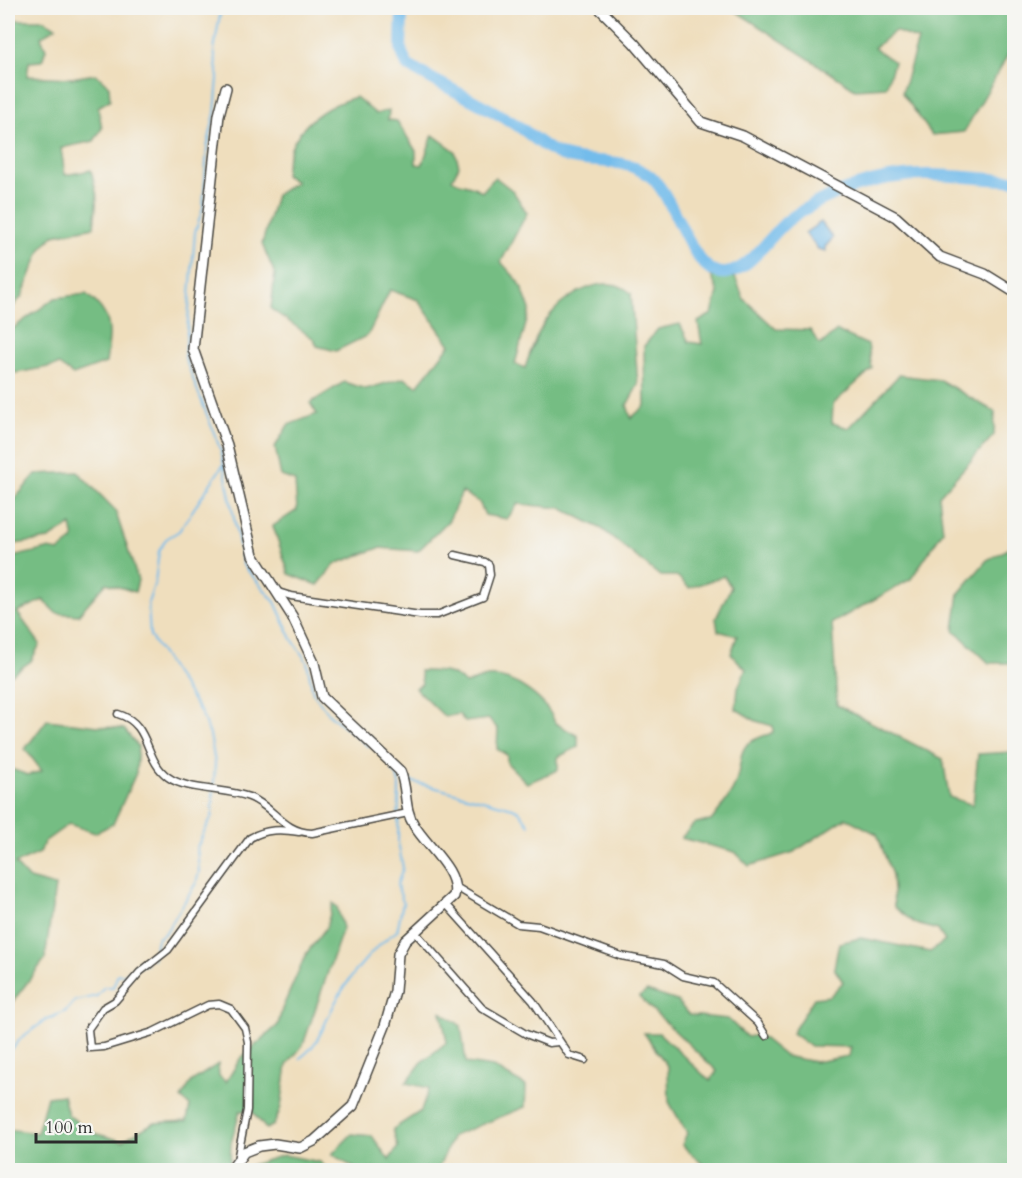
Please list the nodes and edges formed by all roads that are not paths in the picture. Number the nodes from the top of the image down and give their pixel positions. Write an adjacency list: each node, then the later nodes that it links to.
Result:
1 (599, 8): 3 (street)
2 (226, 88): 5 (street)
3 (1014, 292)
4 (455, 555): 5 (street)
5 (274, 591): 7 (street)
6 (118, 714): 8 (street)
7 (408, 813): 8 (street); 9 (street)
8 (299, 832): 15 (street)
9 (456, 887): 10 (street); 12 (street)
10 (446, 904): 11 (street); 13 (street)
11 (415, 932): 13 (street); 15 (street)
12 (766, 1036)
13 (558, 1042): 14 (street)
14 (585, 1060)
15 (238, 1162): 16 (street)
16 (231, 1170)

